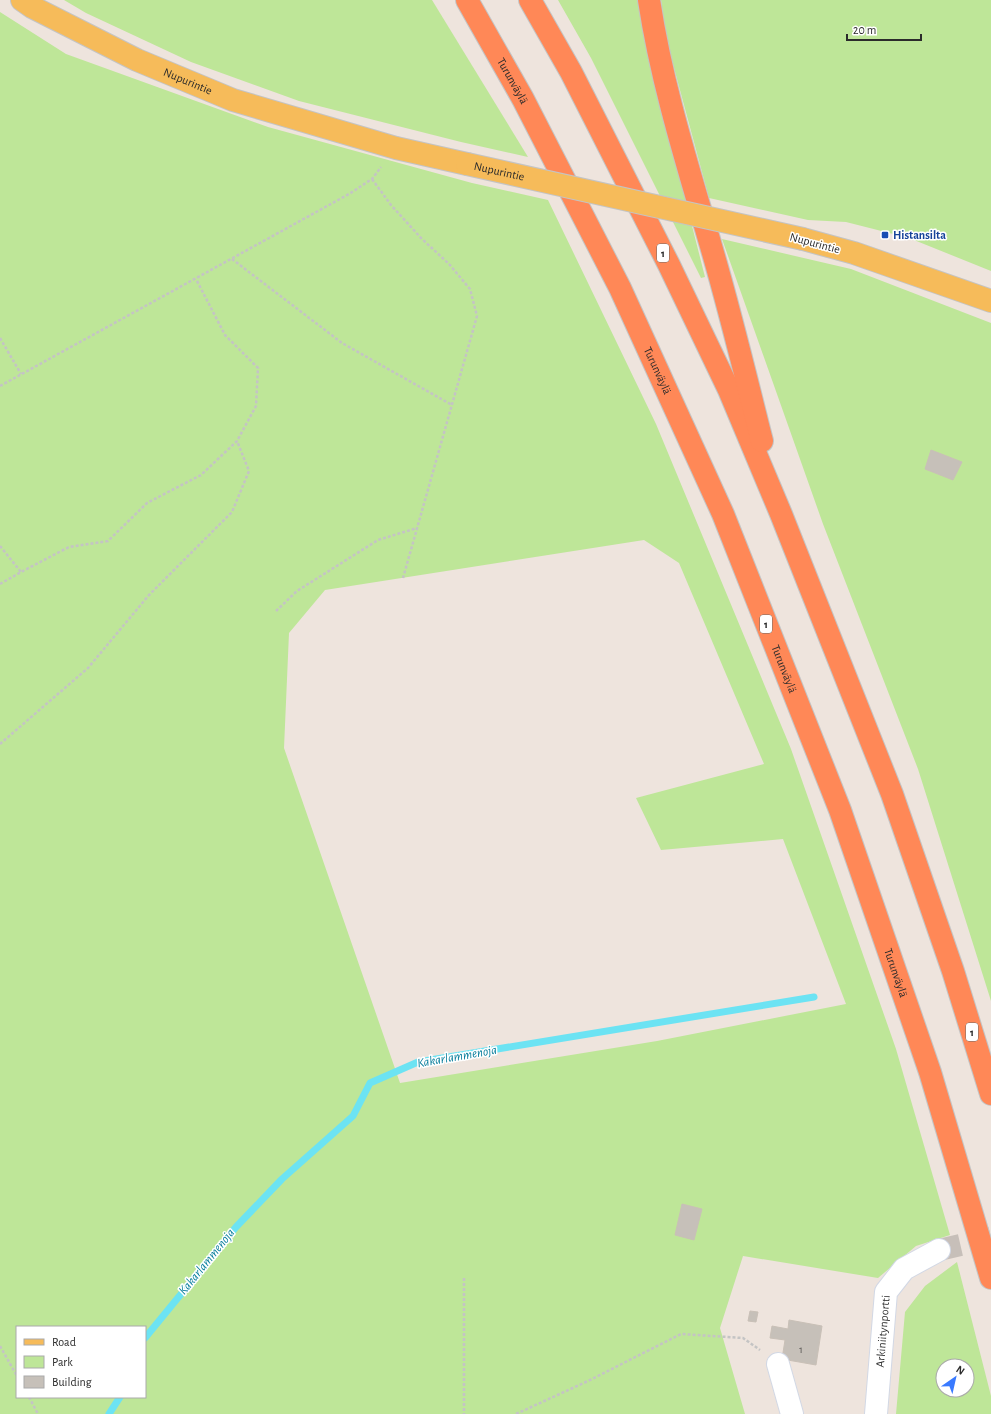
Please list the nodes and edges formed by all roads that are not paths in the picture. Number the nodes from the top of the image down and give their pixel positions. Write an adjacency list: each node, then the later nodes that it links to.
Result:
1 (22, 0): 5 (main road, Nupurintie, bridge)
2 (467, 0): 9 (highway, Turunväylä / 1)
3 (530, 0): 6 (highway, 1)
4 (649, 0): 6 (highway)
5 (991, 301)
6 (781, 514): 7 (highway, 1)
7 (991, 1094)
8 (939, 1250): 12 (street, Arkiniitynportti)
9 (991, 1278)
10 (778, 1364): 11 (street)
11 (792, 1414)
12 (876, 1414)

